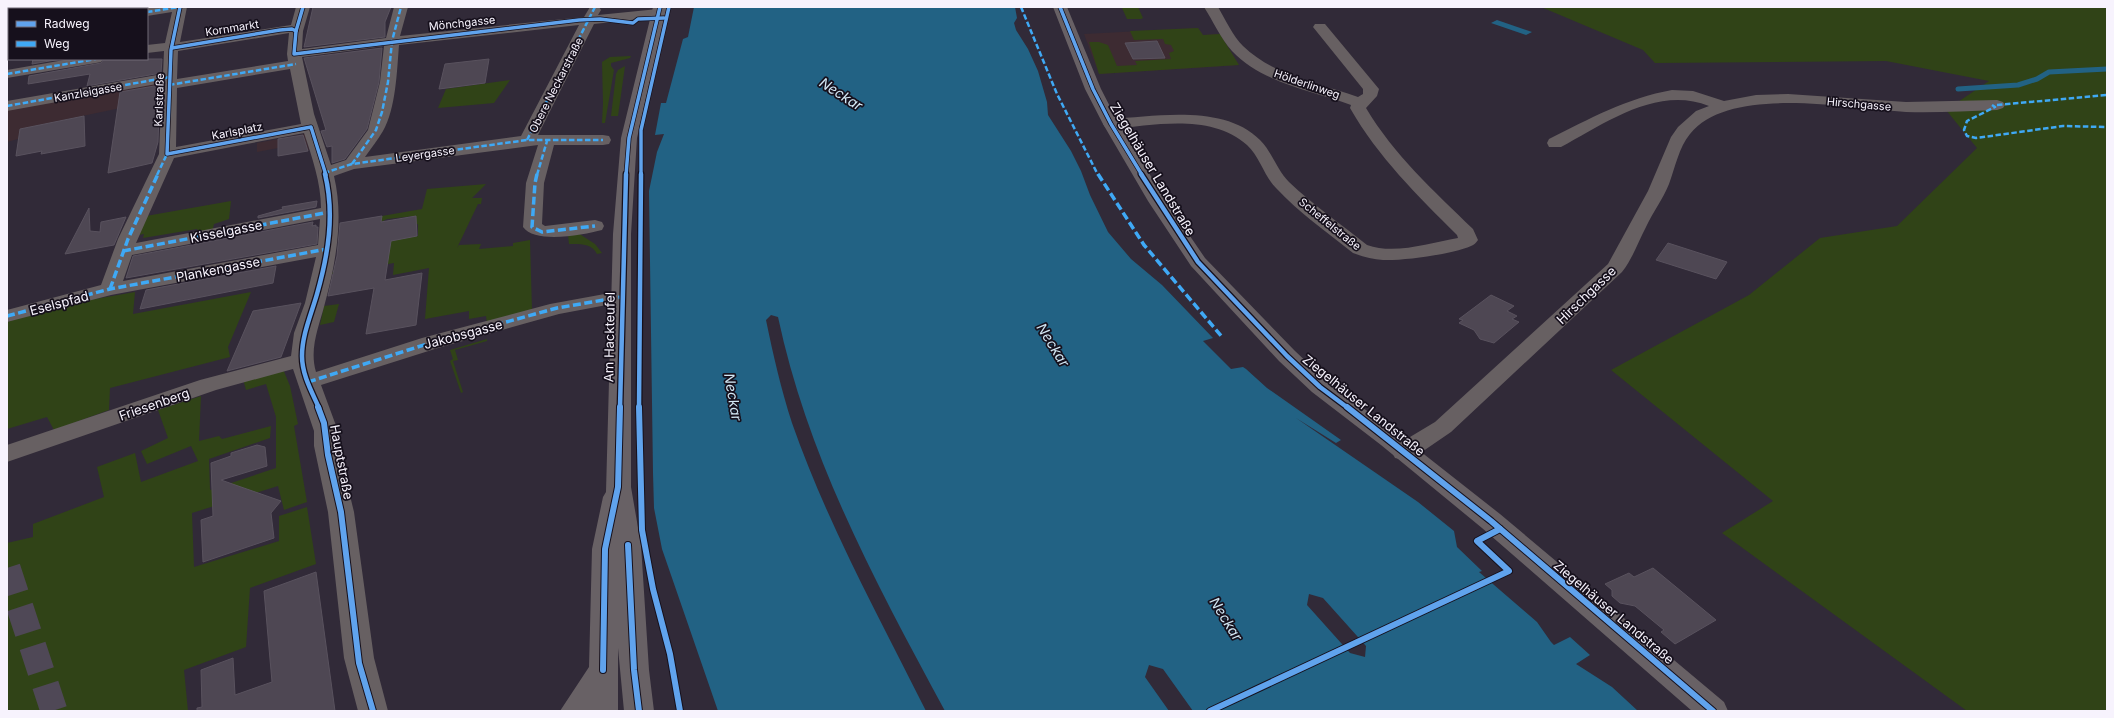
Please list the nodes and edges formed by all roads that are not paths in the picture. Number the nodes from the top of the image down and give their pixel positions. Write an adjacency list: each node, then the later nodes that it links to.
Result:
1 (179, 7): 6 (street); 12 (street, Karlstraße)
2 (303, 7): 10 (street, Hauptstraße)
3 (401, 7): 11 (street)
4 (1060, 7): 22 (main road, Ziegelhäuser Landstraße)
5 (1211, 7): 18 (street, Hölderlinweg)
6 (148, 12)
7 (595, 15): 8 (street, Mönchgasse); 11 (street, Mönchgasse); 24 (street, Obere Neckarstraße)
8 (658, 16): 36 (main road, Am Hackteufel)
9 (1320, 27): 18 (street)
10 (296, 31): 12 (street, Kornmarkt); 14 (street, Hauptstraße)
11 (392, 41): 14 (street, Mönchgasse); 29 (street)
12 (172, 47): 13 (street, Kornmarkt); 17 (street, Karlstraße)
13 (148, 49)
14 (295, 54): 17 (street); 23 (street, Hauptstraße)
15 (90, 60): 16 (street)
16 (7, 74)
17 (170, 81): 21 (street, Kanzleigasse); 28 (street, Karlstraße)
18 (1359, 103): 22 (street, Scheffelstraße)
19 (1721, 105): 20 (street, Hirschgasse); 27 (street, Hirschgasse); 39 (street, Hirschgasse)
20 (1996, 105)
21 (7, 106)
22 (1111, 124): 39 (main road, Ziegelhäuser Landstraße)
23 (312, 127): 28 (street, Karlsplatz); 30 (street, Hauptstraße)
24 (527, 140): 26 (street, Leyergasse); 29 (street, Leyergasse)
25 (603, 140): 26 (street, Leyergasse)
26 (547, 141): 32 (street)
27 (1555, 143)
28 (167, 154): 33 (street, Karlstraße)
29 (352, 164): 30 (street, Leyergasse)
30 (324, 173): 31 (street, Hauptstraße)
31 (330, 212): 33 (street, Kisselgasse); 34 (street, Hauptstraße)
32 (595, 226)
33 (123, 251): 35 (street, Karlstraße)
34 (317, 251): 35 (street, Plankengasse); 38 (street, Hauptstraße)
35 (110, 289): 37 (street, Eselspfad)
36 (621, 297): 38 (street, Jakobsgasse); 41 (main road, Am Hackteufel)
37 (7, 316)
38 (305, 371): 40 (street, Friesenberg); 43 (street, Hauptstraße)
39 (1404, 452): 47 (main road, Ziegelhäuser Landstraße)
40 (7, 454)
41 (618, 487): 42 (main road, Am Hackteufel); 46 (main road, Am Hackteufel)
42 (603, 670): 44 (main road); 45 (main road, Am Hackteufel)
43 (373, 711)
44 (575, 711)
45 (603, 711)
46 (639, 711)
47 (1713, 711)

